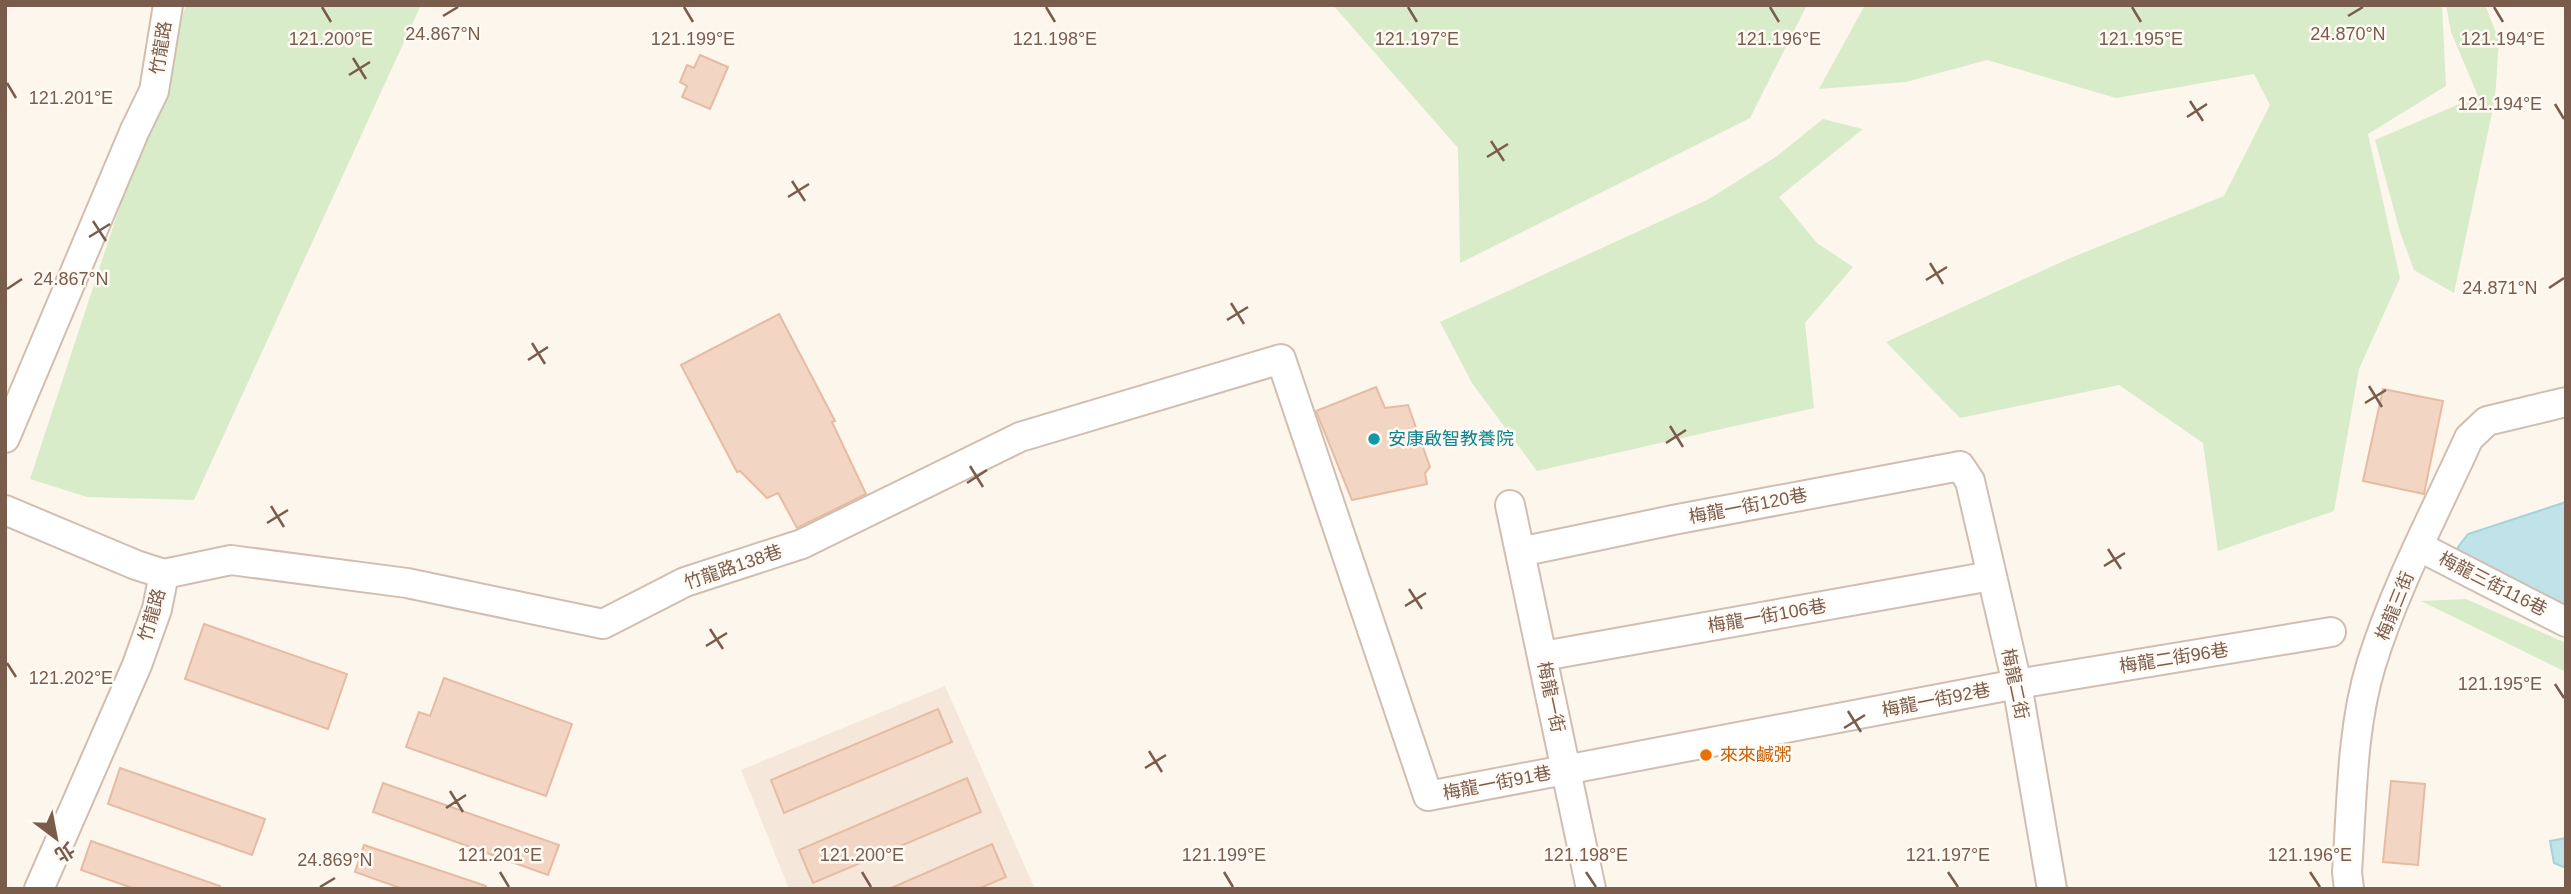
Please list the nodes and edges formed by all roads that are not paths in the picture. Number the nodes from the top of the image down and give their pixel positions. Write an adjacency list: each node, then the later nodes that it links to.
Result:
1 (167, 5): 3 (street, 竹龍路)
2 (2566, 402): 7 (street, 梅龍三街)
3 (5, 438)
4 (1969, 481): 8 (street, 梅龍一街120巷); 10 (street, 梅龍二街)
5 (1510, 505): 8 (street, 梅龍一街)
6 (5, 510): 9 (street, 竹龍路)
7 (2420, 547): 11 (street, 梅龍三街116巷); 20 (street, 梅龍三街)
8 (1520, 552): 13 (street, 梅龍一街)
9 (164, 574): 16 (street, 竹龍路138巷); 17 (street, 竹龍路)
10 (1991, 576): 13 (street, 梅龍一街106巷); 14 (street, 梅龍二街)
11 (2566, 622)
12 (2331, 632): 14 (street, 梅龍二街96巷)
13 (1543, 656): 15 (street, 梅龍一街)
14 (2017, 684): 15 (street, 梅龍一街92巷); 19 (street, 梅龍二街)
15 (1567, 770): 16 (street, 梅龍一街91巷); 18 (street, 梅龍一街)
16 (1428, 796)
17 (39, 889)
18 (1591, 889)
19 (2052, 889)
20 (2349, 889)

